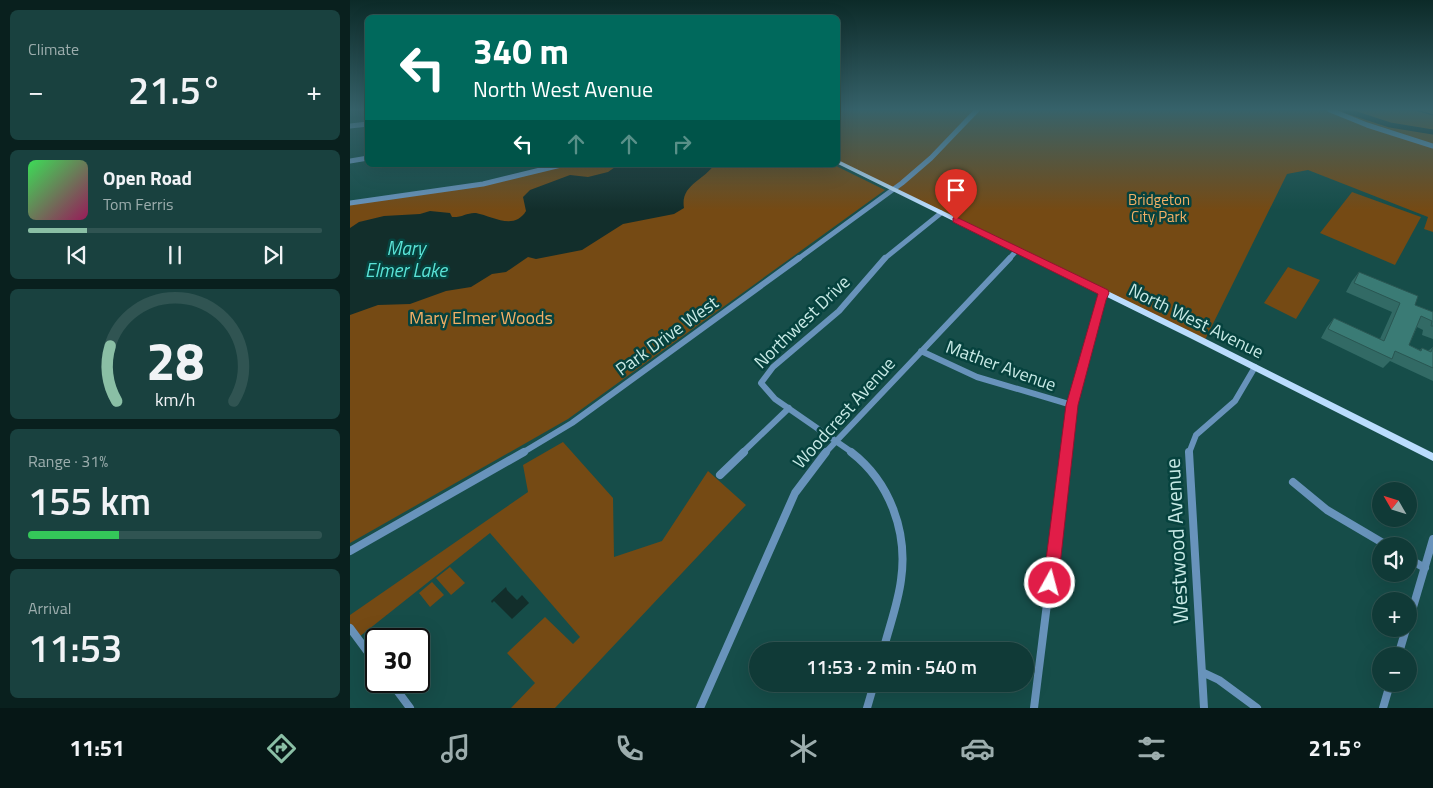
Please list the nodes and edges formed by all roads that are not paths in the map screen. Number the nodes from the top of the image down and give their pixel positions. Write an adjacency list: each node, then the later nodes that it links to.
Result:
1 (944, 143): 6 (street, Park Drive West)
2 (365, 158): 3 (street)
3 (350, 161)
4 (840, 163): 6 (main road, North West Avenue)
5 (555, 167): 7 (street)
6 (894, 189): 8 (main road, North West Avenue); 21 (street, Park Drive West)
7 (350, 203)
8 (941, 213): 9 (main road, North West Avenue); 14 (street, Northwest Drive)
9 (1017, 250): 10 (main road, North West Avenue); 11 (street, Woodcrest Avenue)
10 (1104, 293): 12 (main road, North West Avenue); 13 (street)
11 (921, 351): 13 (street, Mather Avenue); 15 (street, Woodcrest Avenue)
12 (1255, 367): 16 (main road, North West Avenue); 28 (street, Westwood Avenue)
13 (1072, 405): 35 (street)
14 (789, 408): 15 (street); 17 (street)
15 (836, 440): 26 (street); 33 (street, Woodcrest Avenue)
16 (1433, 457)
17 (720, 475)
18 (1293, 482): 19 (street)
19 (1373, 537)
20 (1433, 539): 23 (street)
21 (350, 551)
22 (1417, 563): 23 (street)
23 (1424, 568): 24 (street)
24 (1417, 593)
25 (350, 628): 27 (street)
26 (885, 642)
27 (365, 648)
28 (1202, 672): 36 (street, Westwood Avenue); 37 (street)
29 (872, 692): 34 (street)
30 (1388, 692): 38 (street)
31 (399, 693): 32 (street)
32 (410, 708)
33 (700, 708)
34 (867, 708)
35 (1034, 708)
36 (1204, 708)
37 (1257, 708)
38 (1383, 708)

